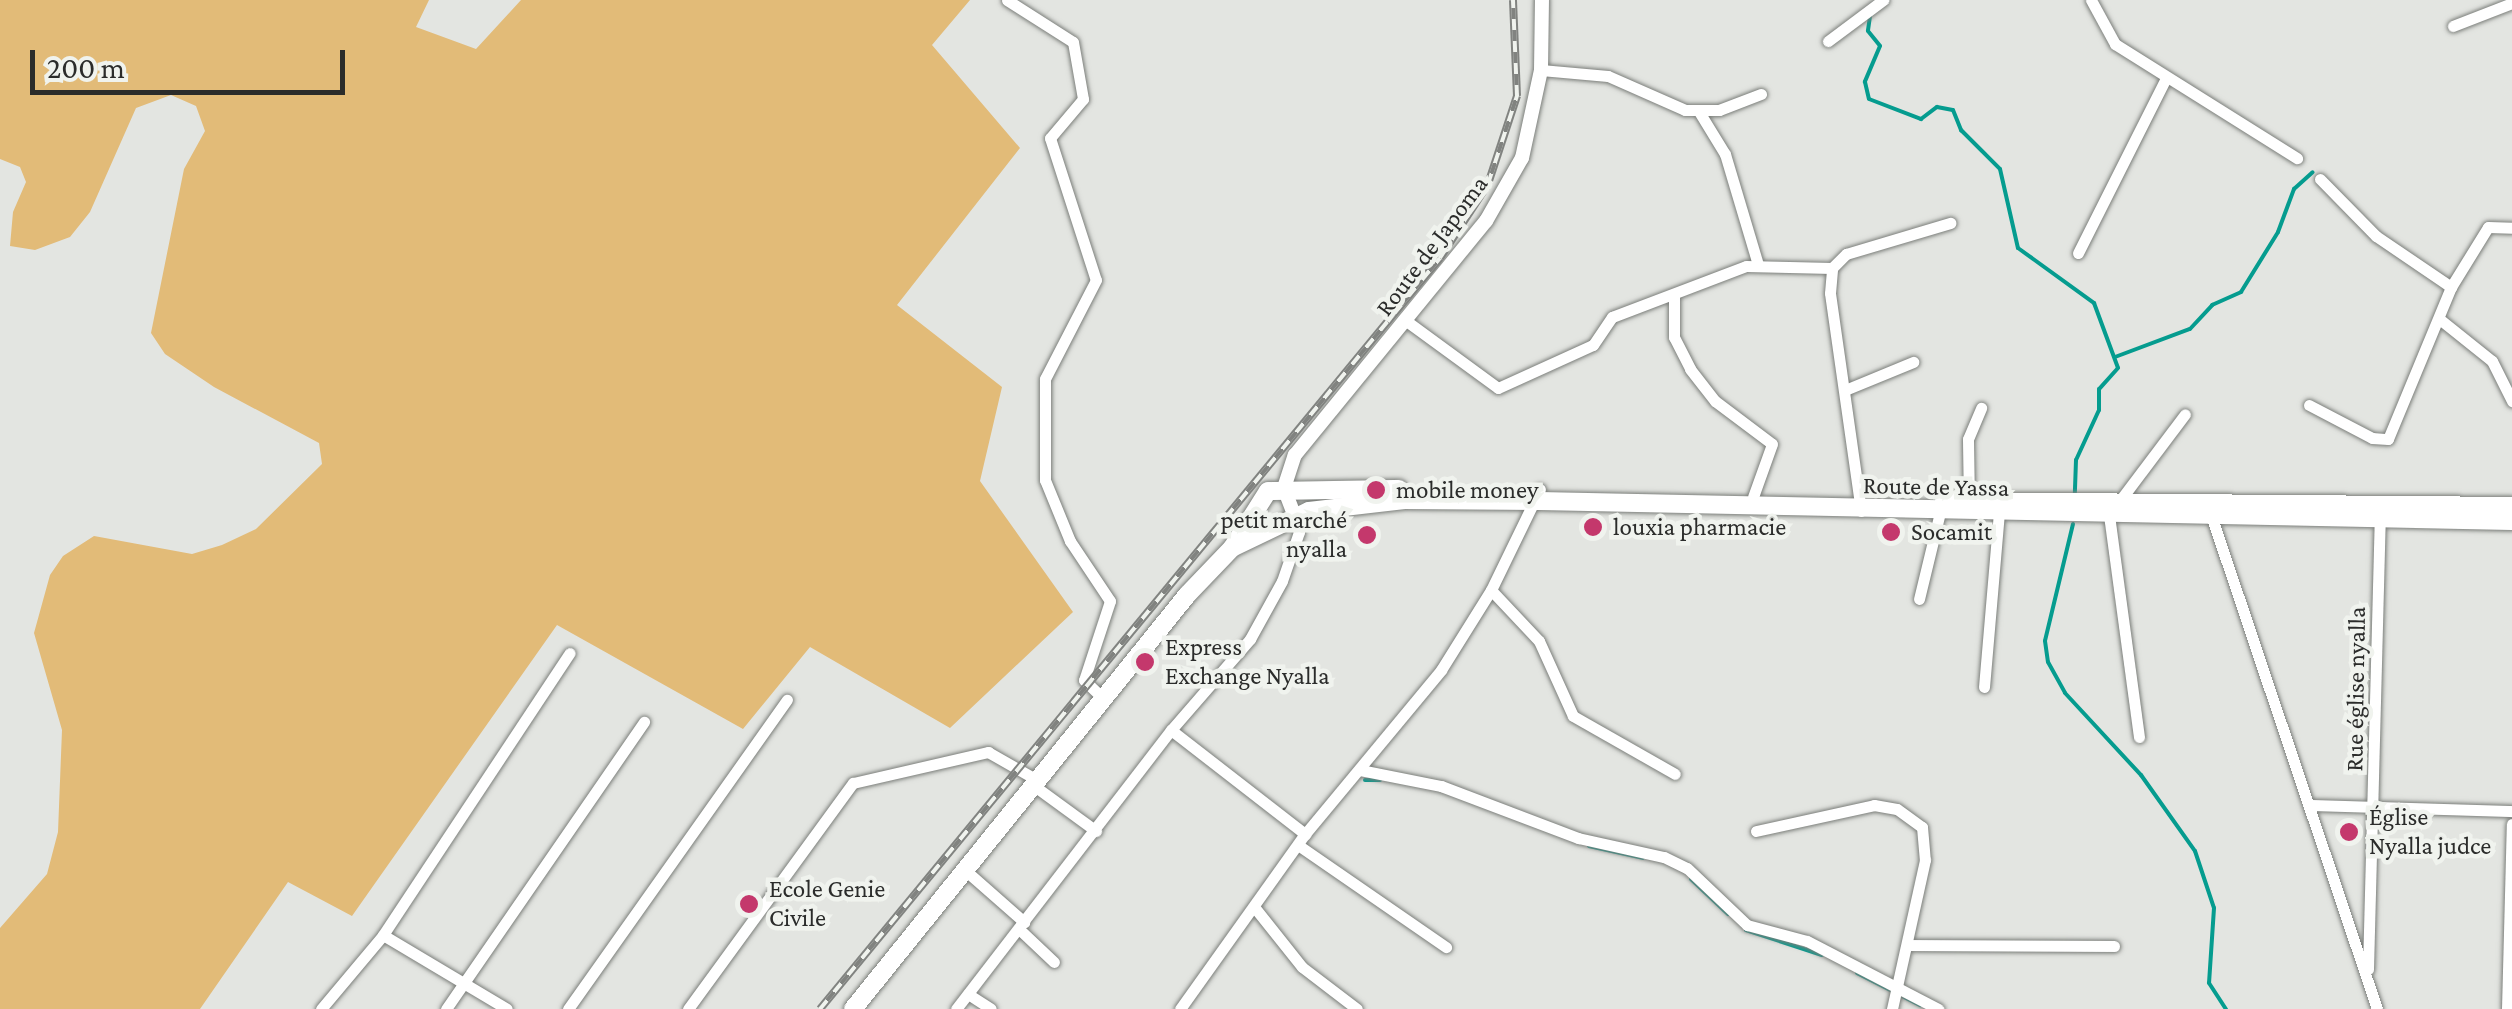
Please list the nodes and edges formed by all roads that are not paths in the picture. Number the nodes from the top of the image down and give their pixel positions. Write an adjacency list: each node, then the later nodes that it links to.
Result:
1 (1007, 0): 7 (street)
2 (1039, 0): 7 (street)
3 (1542, 0): 10 (street, Route de Japoma)
4 (1883, 0): 9 (street)
5 (2091, 0): 11 (street)
6 (2512, 4): 8 (street)
7 (1032, 14): 50 (street)
8 (2453, 26)
9 (1828, 41)
10 (1541, 70): 13 (street); 23 (street, Route de Japoma)
11 (2166, 78): 14 (street); 18 (street)
12 (1761, 94): 13 (street)
13 (1698, 110): 19 (street)
14 (2297, 158)
15 (2320, 179): 21 (street)
16 (1950, 223): 20 (street)
17 (2512, 228): 21 (street)
18 (2078, 253)
19 (1758, 265): 20 (street); 22 (street)
20 (1832, 268): 26 (street)
21 (2451, 287): 24 (street)
22 (1674, 296): 23 (street); 34 (street)
23 (1405, 320): 31 (street, Route de Japoma)
24 (2442, 321): 27 (street); 28 (street)
25 (1913, 362): 26 (street)
26 (1845, 390): 35 (street)
27 (2512, 401)
28 (2309, 405)
29 (1980, 408): 37 (street)
30 (2185, 414): 38 (street)
31 (1284, 488): 32 (main road); 42 (street); 45 (main road)
32 (1362, 495): 33 (main road, Route de Yassa); 42 (main road)
33 (1539, 495): 34 (main road, Route de Yassa); 35 (main road, Route de Yassa); 46 (street)
34 (1753, 497): 35 (main road, Route de Yassa)
35 (1862, 506): 37 (main road, Route de Yassa); 40 (main road, Route de Yassa)
36 (2512, 506): 39 (main road, Route de Yassa)
37 (1969, 507): 38 (main road, Route de Yassa); 40 (main road, Route de Yassa); 41 (main road, Route de Yassa)
38 (2114, 509): 39 (main road, Route de Yassa); 41 (main road, Route de Yassa); 54 (street)
39 (2209, 510): 43 (main road, Route de Yassa); 58 (street)
40 (1940, 512): 47 (street)
41 (1999, 514): 49 (street)
42 (1295, 517): 45 (main road); 53 (street)
43 (2380, 519): 44 (main road, Route de Yassa); 59 (street, Rue église nyalla)
44 (2512, 521)
45 (1232, 548): 50 (main road)
46 (1491, 590): 55 (street); 56 (street)
47 (1919, 600)
48 (570, 653): 68 (street)
49 (1984, 687)
50 (1104, 699): 57 (main road)
51 (787, 700): 80 (street)
52 (644, 722): 74 (street)
53 (1171, 730): 62 (street); 64 (street)
54 (2140, 737)
55 (1360, 770): 64 (street); 75 (street)
56 (1675, 774)
57 (1035, 783): 62 (street); 65 (main road); 81 (street)
58 (2308, 804): 59 (street); 73 (street)
59 (2376, 808): 60 (street); 73 (street, Rue église nyalla)
60 (2512, 811)
61 (2512, 824): 90 (street)
62 (1096, 831): 67 (street)
63 (1756, 831): 69 (street)
64 (1302, 840): 66 (street); 71 (street)
65 (964, 870): 67 (street); 82 (main road)
66 (1255, 908): 85 (street); 86 (street)
67 (1022, 925): 72 (street); 76 (street)
68 (383, 935): 74 (street); 77 (street)
69 (1906, 944): 70 (street); 75 (street)
70 (2114, 946)
71 (1446, 948)
72 (1054, 962)
73 (2368, 979): 89 (street)
74 (464, 982): 78 (street); 79 (street)
75 (1895, 991): 87 (street); 88 (street)
76 (968, 994): 83 (street); 84 (street)
77 (321, 1009)
78 (446, 1009)
79 (507, 1009)
80 (568, 1009)
81 (688, 1009)
82 (852, 1009)
83 (956, 1009)
84 (991, 1009)
85 (1180, 1009)
86 (1357, 1009)
87 (1892, 1009)
88 (1938, 1009)
89 (2378, 1009)
90 (2506, 1009)

